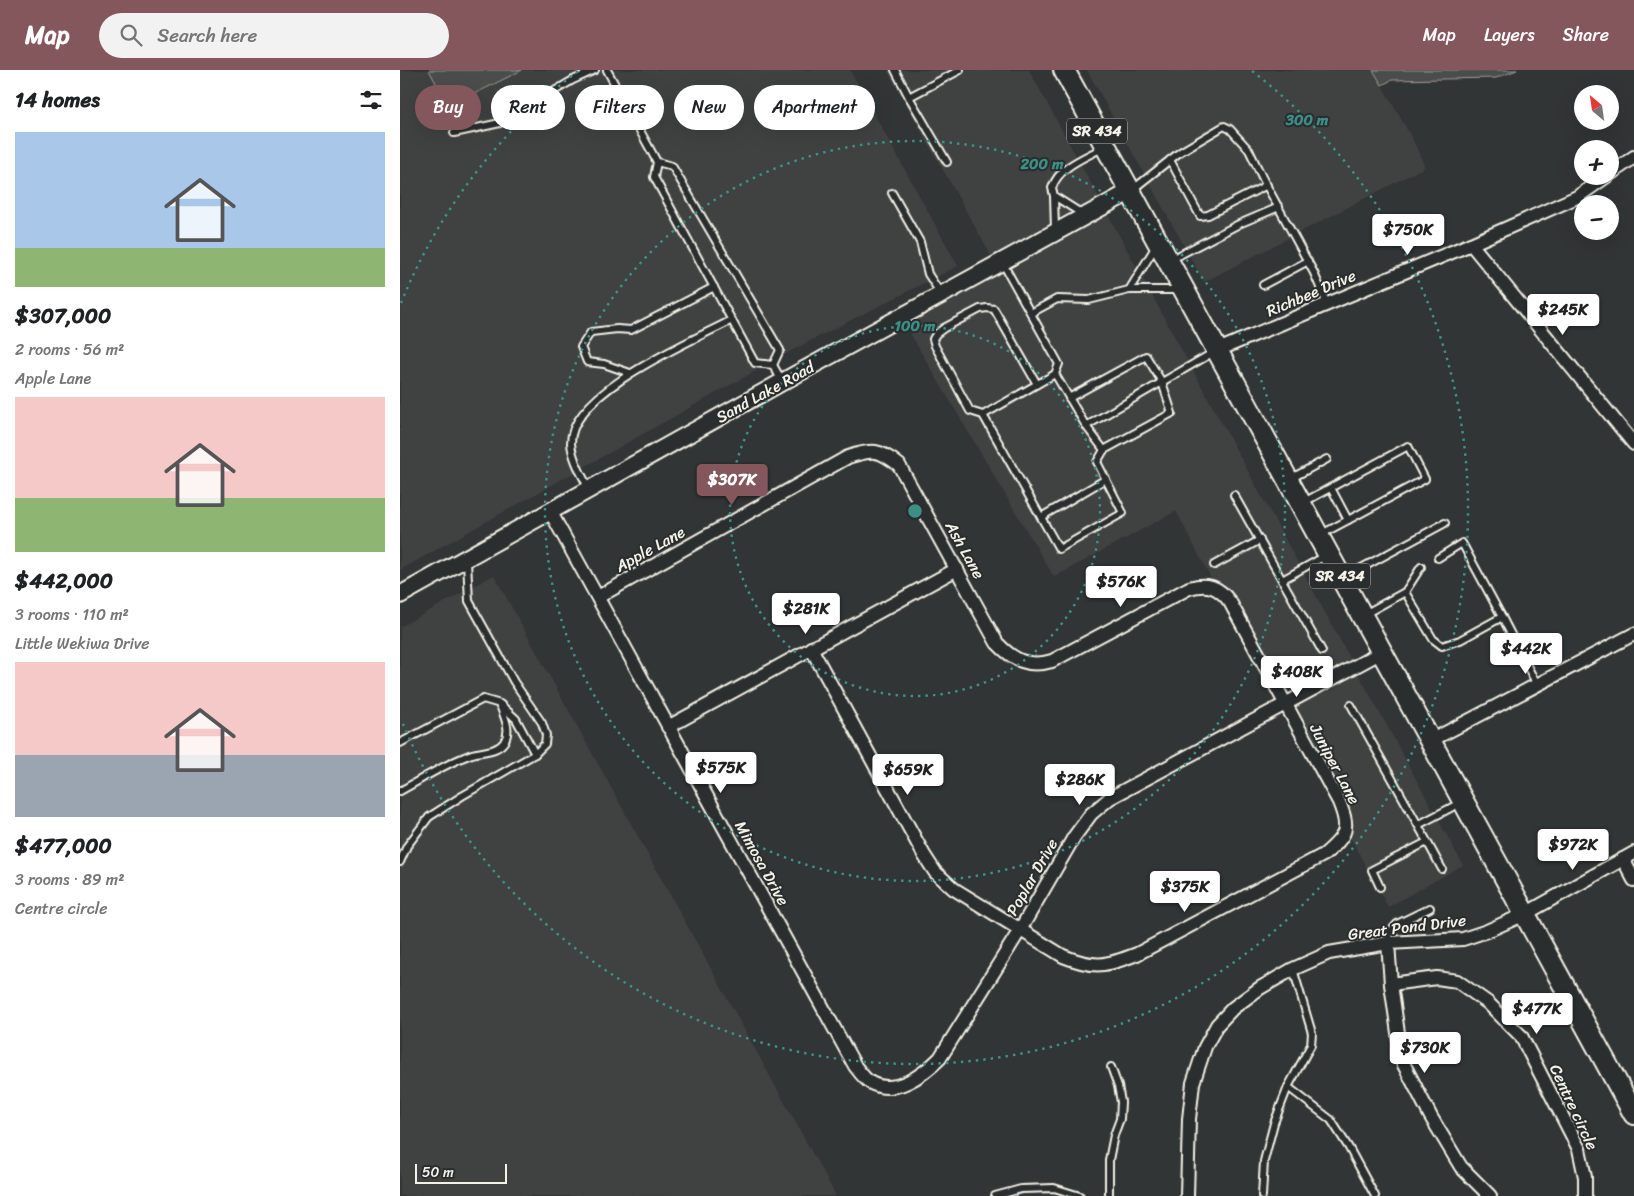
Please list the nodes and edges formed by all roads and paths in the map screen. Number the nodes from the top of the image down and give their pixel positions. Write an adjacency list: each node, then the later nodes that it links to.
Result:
1 (595, 70): 7 (lane)
2 (607, 70): 11 (lane)
3 (896, 70): 6 (lane)
4 (960, 70): 6 (lane)
5 (1064, 70): 8 (main road, SR 434)
6 (909, 97): 12 (lane)
7 (454, 133)
8 (1106, 146): 16 (main road, SR 434); 18 (lane)
9 (1634, 157): 13 (street)
10 (1170, 160): 14 (lane); 14 (lane); 16 (lane)
11 (657, 162): 28 (lane); 36 (lane)
12 (947, 162)
13 (1619, 168)
14 (1267, 185): 19 (lane)
15 (1594, 185): 23 (street, Richbee Drive)
16 (1131, 191): 20 (street, Sand Lake Road); 22 (main road, SR 434)
17 (892, 193): 31 (lane)
18 (1054, 196): 20 (lane); 21 (lane)
19 (1278, 207): 24 (lane); 25 (lane)
20 (1085, 216): 21 (street, Sand Lake Road)
21 (1055, 233): 26 (street, Sand Lake Road)
22 (1158, 242): 24 (main road, SR 434); 29 (lane)
23 (1471, 244): 32 (street, Richbee Drive); 45 (street)
24 (1168, 260): 30 (main road, SR 434)
25 (1308, 261): 27 (lane); 32 (lane)
26 (1002, 262): 31 (street, Sand Lake Road); 33 (lane)
27 (1263, 285)
28 (714, 287): 34 (lane); 37 (lane)
29 (1129, 290): 30 (lane); 33 (lane)
30 (1184, 290): 35 (main road, SR 434)
31 (941, 295): 39 (street, Sand Lake Road)
32 (1328, 304): 35 (street, Richbee Drive)
33 (1031, 313): 38 (lane)
34 (732, 320): 36 (lane); 37 (lane)
35 (1218, 350): 40 (lane); 50 (main road, SR 434)
36 (773, 365): 39 (lane)
37 (630, 373): 52 (lane)
38 (1055, 374): 41 (lane); 42 (lane)
39 (782, 382): 52 (street, Sand Lake Road)
40 (1162, 382): 42 (lane); 44 (lane); 46 (lane)
41 (1038, 384): 43 (lane); 43 (lane)
42 (1069, 398): 44 (lane)
43 (984, 416): 56 (lane)
44 (1086, 426): 46 (lane)
45 (1634, 444)
46 (1104, 450): 49 (lane)
47 (878, 451): 66 (street, Ash Lane); 72 (street, Apple Lane)
48 (1327, 459): 50 (lane)
49 (1106, 480): 56 (lane); 56 (lane)
50 (1289, 480): 54 (main road, SR 434)
51 (1331, 488): 54 (lane); 57 (lane); 57 (lane)
52 (589, 490): 55 (street, Sand Lake Road)
53 (1234, 495): 60 (lane)
54 (1301, 504): 59 (main road, SR 434)
55 (550, 511): 62 (street, Sand Lake Road); 72 (street, Mimosa Drive)
56 (1041, 517)
57 (1348, 520): 59 (lane)
58 (1445, 522): 67 (lane)
59 (1318, 536): 61 (main road, SR 434)
60 (1260, 540): 64 (lane); 68 (lane)
61 (1328, 554): 67 (main road, SR 434); 68 (lane)
62 (466, 558): 71 (street, Sand Lake Road); 86 (lane)
63 (1438, 558): 74 (lane)
64 (1214, 565)
65 (1421, 566): 70 (lane)
66 (957, 568): 69 (street, Ash Lane); 76 (street)
67 (1342, 578): 73 (main road, SR 434)
68 (1282, 580): 77 (lane)
69 (1213, 588): 81 (street, Juniper Lane)
70 (1405, 592): 73 (lane); 74 (lane)
71 (400, 595)
72 (598, 597): 83 (street, Mimosa Drive)
73 (1362, 615): 78 (main road, SR 434)
74 (1502, 617): 79 (lane)
75 (1634, 634): 79 (street)
76 (812, 648): 83 (street); 98 (street)
77 (1322, 651)
78 (1382, 652): 81 (street, Poplar Drive); 84 (main road, SR 434)
79 (1537, 685): 84 (street)
80 (500, 704): 85 (lane); 86 (lane); 87 (lane)
81 (1285, 705): 98 (street, Poplar Drive); 98 (street, Juniper Lane)
82 (1351, 705): 89 (lane)
83 (668, 727): 103 (street, Mimosa Drive)
84 (1430, 741): 88 (main road, SR 434)
85 (400, 743)
86 (534, 754): 92 (lane)
87 (400, 791)
88 (1464, 801): 89 (lane); 97 (main road, SR 434)
89 (1418, 825): 90 (lane)
90 (1427, 842): 93 (lane); 95 (lane)
91 (1628, 856): 94 (street); 97 (street, Great Pond Drive)
92 (400, 862)
93 (1442, 869)
94 (1634, 880)
95 (1380, 887)
96 (1430, 908): 99 (lane)
97 (1525, 914): 99 (street, Great Pond Drive); 105 (main road, SR 434)
98 (1020, 930): 103 (street, Poplar Drive)
99 (1388, 943): 100 (street, Great Pond Drive); 101 (street)
100 (1293, 969): 104 (lane); 109 (street, Great Pond Drive)
101 (1391, 984): 112 (street); 113 (street, Centre circle)
102 (1110, 1067): 108 (lane)
103 (884, 1087)
104 (1288, 1088): 110 (lane); 111 (lane)
105 (1634, 1114)
106 (995, 1196): 107 (lane)
107 (1080, 1196)
108 (1109, 1196)
109 (1187, 1196)
110 (1262, 1196)
111 (1375, 1196)
112 (1490, 1196)
113 (1585, 1196)

